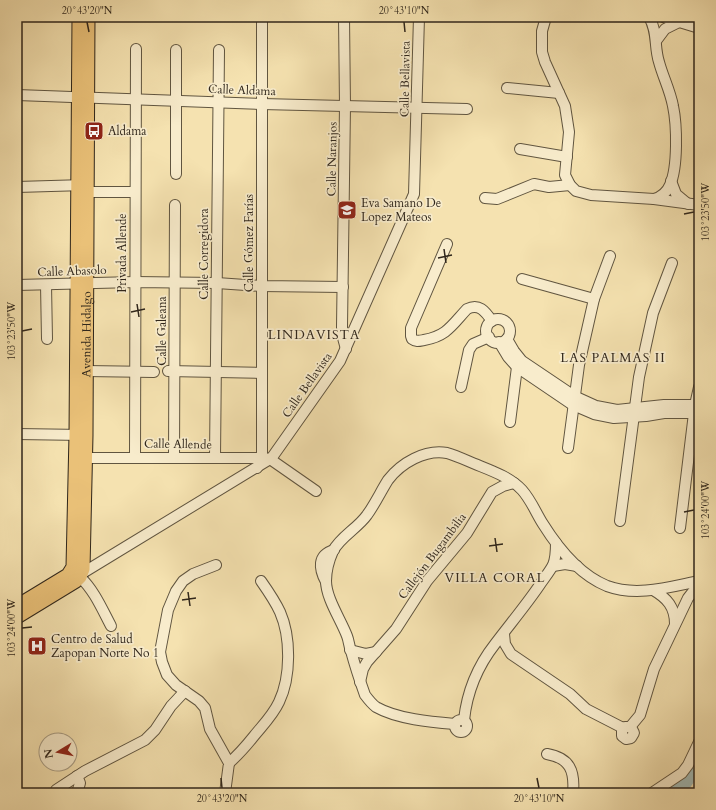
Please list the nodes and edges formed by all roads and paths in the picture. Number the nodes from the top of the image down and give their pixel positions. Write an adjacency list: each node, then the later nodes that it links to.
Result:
1 (79, 17): 18 (main road, Avenida Hidalgo)
2 (88, 17): 18 (main road, Avenida Hidalgo)
3 (262, 17): 22 (street, Calle Gómez Farías)
4 (344, 17): 23 (street, Calle Naranjos)
5 (419, 17): 24 (street, Calle Bellavista)
6 (546, 17): 16 (street)
7 (649, 17): 11 (street)
8 (663, 17): 9 (street)
9 (679, 22): 10 (street); 11 (street)
10 (699, 28)
11 (656, 41): 29 (street)
12 (136, 49): 19 (street, Privada Allende)
13 (176, 50): 20 (street)
14 (218, 50): 21 (street, Calle Corregidora)
15 (507, 88): 16 (street)
16 (560, 93): 27 (street)
17 (17, 95): 18 (street, Calle Aldama)
18 (83, 97): 19 (street, Calle Aldama); 32 (main road, Avenida Hidalgo)
19 (136, 100): 20 (street, Calle Aldama); 33 (street, Privada Allende)
20 (176, 101): 21 (street, Calle Aldama); 28 (street)
21 (218, 102): 22 (street, Calle Aldama); 45 (street, Calle Corregidora)
22 (262, 104): 23 (street, Calle Aldama); 49 (street, Calle Gómez Farías)
23 (345, 106): 24 (street, Calle Aldama); 50 (street, Calle Naranjos)
24 (417, 108): 25 (street, Calle Aldama); 56 (street, Calle Bellavista)
25 (467, 109)
26 (520, 149): 27 (street)
27 (567, 157): 30 (street)
28 (176, 174)
29 (671, 181): 35 (street); 36 (street)
30 (570, 185): 34 (street); 35 (street)
31 (17, 187): 32 (street)
32 (84, 188): 33 (street); 47 (main road, Avenida Hidalgo)
33 (135, 192): 43 (street, Privada Allende)
34 (485, 198)
35 (654, 199): 36 (street)
36 (688, 204): 38 (street)
37 (175, 205): 44 (street, Calle Galeana)
38 (699, 205)
39 (447, 244): 52 (street)
40 (610, 256): 51 (street)
41 (672, 264): 68 (street)
42 (522, 279): 51 (street)
43 (135, 282): 44 (street, Calle Abasolo); 47 (street, Calle Abasolo); 59 (street, Privada Allende)
44 (175, 283): 45 (street, Calle Abasolo); 61 (street, Calle Galeana)
45 (217, 283): 49 (street, Calle Abasolo); 62 (street, Calle Corregidora)
46 (46, 284): 47 (street, Calle Abasolo); 48 (street, Calle Abasolo); 54 (street)
47 (82, 284): 58 (main road, Avenida Hidalgo); 71 (main road, Avenida Hidalgo)
48 (17, 285)
49 (261, 286): 50 (street, Calle Abasolo); 63 (street, Calle Gómez Farías)
50 (343, 287): 56 (street, Calle Naranjos)
51 (594, 298): 66 (street)
52 (492, 321): 53 (street); 55 (street)
53 (488, 337): 55 (street); 64 (street)
54 (47, 339)
55 (503, 340): 57 (street)
56 (346, 349): 77 (street, Calle Bellavista)
57 (520, 364): 66 (street); 69 (street)
58 (86, 371): 59 (street); 71 (main road, Avenida Hidalgo)
59 (135, 371): 60 (street); 73 (street, Privada Allende)
60 (154, 372)
61 (171, 372): 62 (street); 75 (street, Calle Galeana)
62 (216, 372): 63 (street); 76 (street, Calle Corregidora)
63 (262, 373): 77 (street, Calle Gómez Farías)
64 (461, 387)
65 (699, 387): 67 (street)
66 (573, 400): 68 (street); 72 (street)
67 (697, 409): 68 (street); 84 (street)
68 (633, 413): 82 (street)
69 (510, 422)
70 (17, 434): 71 (street)
71 (81, 435): 74 (main road, Avenida Hidalgo); 83 (main road, Avenida Hidalgo)
72 (568, 448)
73 (135, 457): 74 (street, Calle Allende); 75 (street, Calle Allende)
74 (85, 458): 83 (main road, Avenida Hidalgo)
75 (174, 458): 76 (street, Calle Allende)
76 (215, 458): 77 (street, Calle Allende)
77 (266, 458): 80 (street); 89 (street, Calle Bellavista)
78 (489, 470): 79 (street); 81 (street); 99 (street)
79 (514, 483): 81 (street); 85 (street)
80 (316, 491)
81 (492, 492): 100 (street, Callejón Bugambilia)
82 (620, 521)
83 (79, 526): 89 (main road, Avenida Hidalgo); 94 (main road, Avenida Hidalgo)
84 (680, 528)
85 (556, 544): 87 (street); 88 (street)
86 (216, 565): 104 (street)
87 (553, 566): 88 (street); 98 (street)
88 (577, 566): 93 (street)
89 (80, 576): 95 (main road); 96 (street)
90 (261, 581): 107 (street)
91 (699, 581): 93 (street)
92 (699, 587): 97 (street)
93 (653, 590): 97 (street)
94 (17, 606)
95 (17, 617)
96 (111, 626)
97 (675, 626): 102 (street)
98 (504, 634): 101 (street); 102 (street)
99 (350, 650): 100 (street); 103 (street)
100 (376, 652): 103 (street, Callejón Bugambilia)
101 (488, 654): 102 (street); 103 (street)
102 (511, 654)
103 (360, 682)
104 (185, 691): 107 (street); 108 (street)
105 (699, 742): 113 (street)
106 (547, 754): 112 (street)
107 (229, 763): 111 (street)
108 (77, 776): 109 (street); 110 (street)
109 (56, 790)
110 (77, 793)
111 (226, 793)
112 (573, 793)
113 (652, 793)

